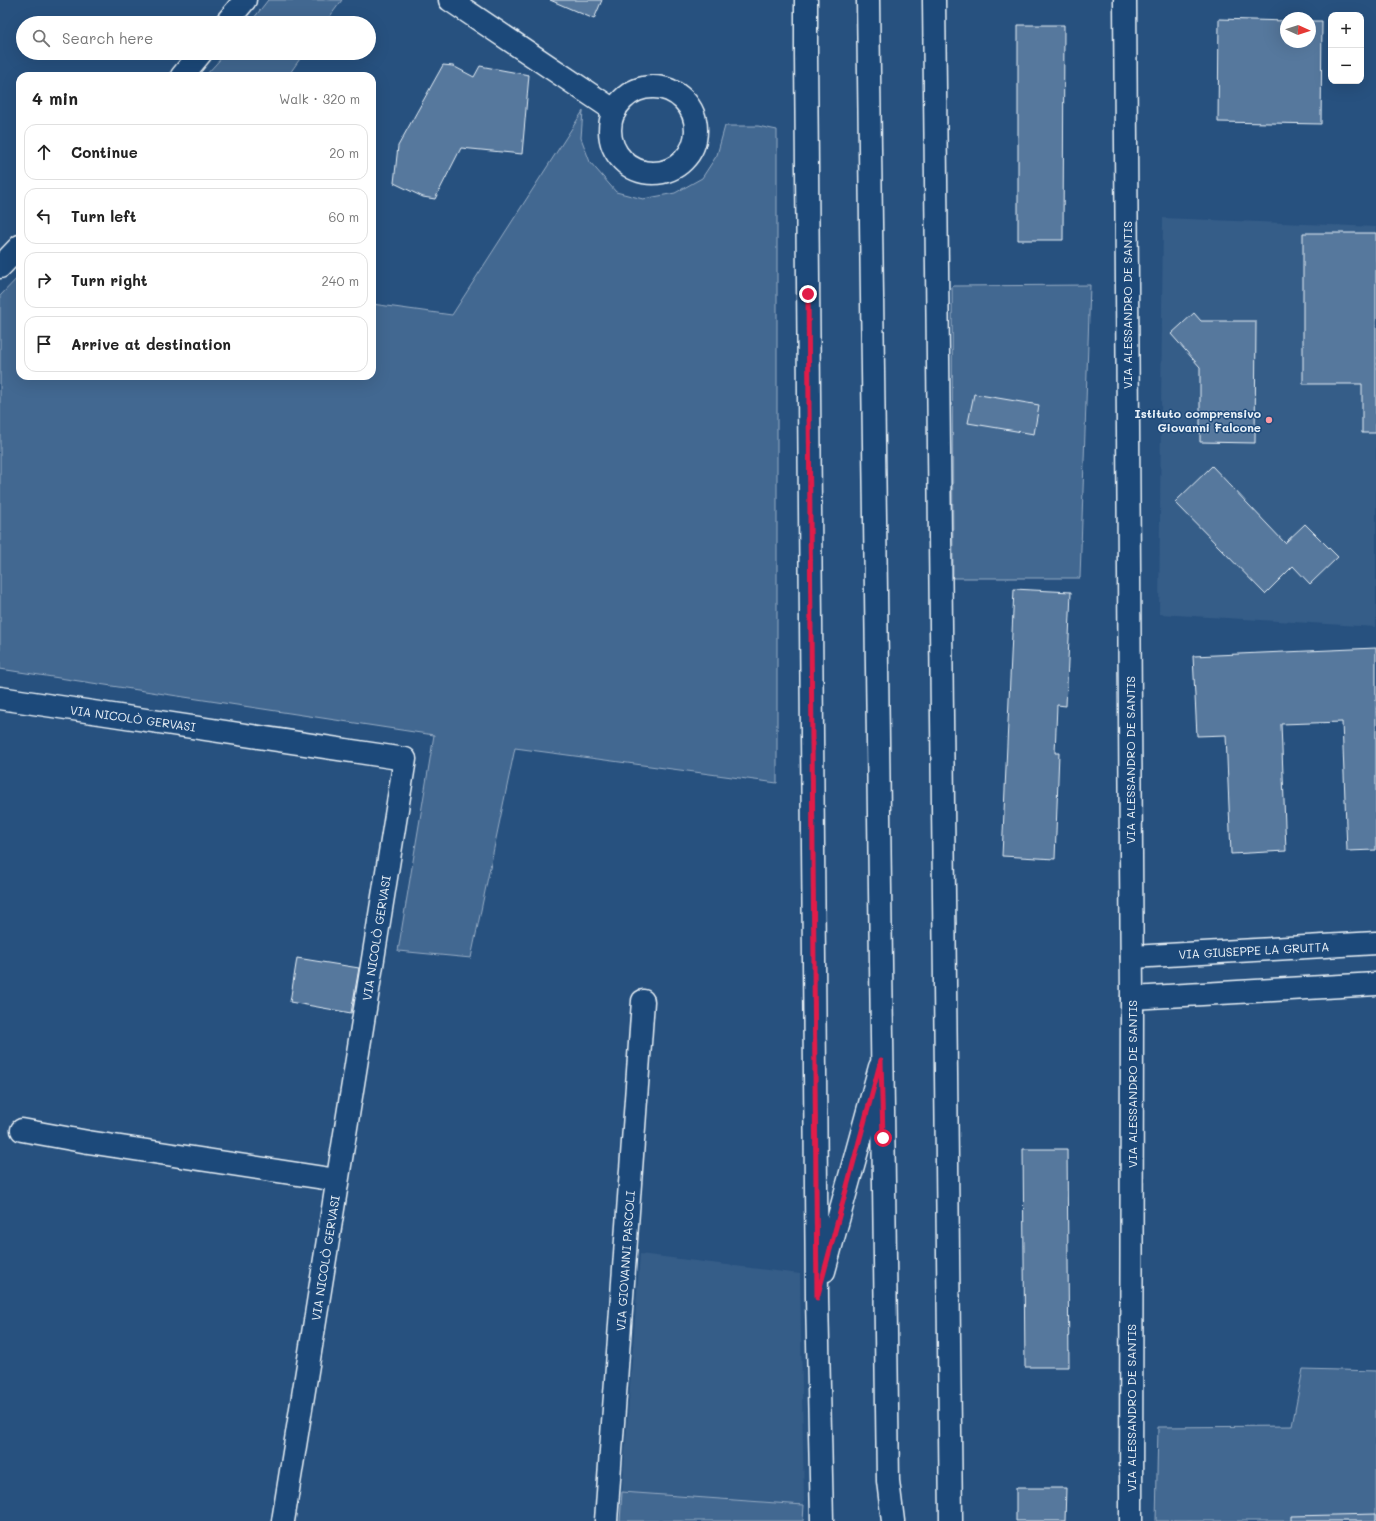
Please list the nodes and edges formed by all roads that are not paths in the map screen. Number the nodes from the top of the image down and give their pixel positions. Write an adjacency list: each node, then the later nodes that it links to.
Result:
1 (245, 0): 7 (street)
2 (450, 0): 10 (street)
3 (806, 0): 22 (street)
4 (868, 0): 19 (street)
5 (934, 0): 29 (street)
6 (1125, 0): 15 (street, VIA ALESSANDRO DE SANTIS)
7 (232, 16)
8 (195, 60): 9 (street)
9 (185, 72)
10 (615, 111)
11 (16, 250): 12 (street)
12 (0, 267)
13 (0, 698): 21 (street, VIA NICOLÒ GERVASI)
14 (1376, 943): 15 (street, VIA GIUSEPPE LA GRUTTA)
15 (1132, 957): 17 (street, VIA ALESSANDRO DE SANTIS)
16 (1376, 984): 17 (street)
17 (1132, 998): 30 (street, VIA ALESSANDRO DE SANTIS)
18 (644, 1001): 25 (street, VIA GIOVANNI PASCOLI)
19 (881, 1060): 22 (street); 23 (street)
20 (22, 1130): 21 (street)
21 (337, 1180): 24 (street, VIA NICOLÒ GERVASI)
22 (817, 1298): 26 (street)
23 (888, 1481): 27 (street); 28 (street)
24 (283, 1521)
25 (606, 1521)
26 (822, 1521)
27 (884, 1521)
28 (893, 1521)
29 (951, 1521)
30 (1131, 1521)

